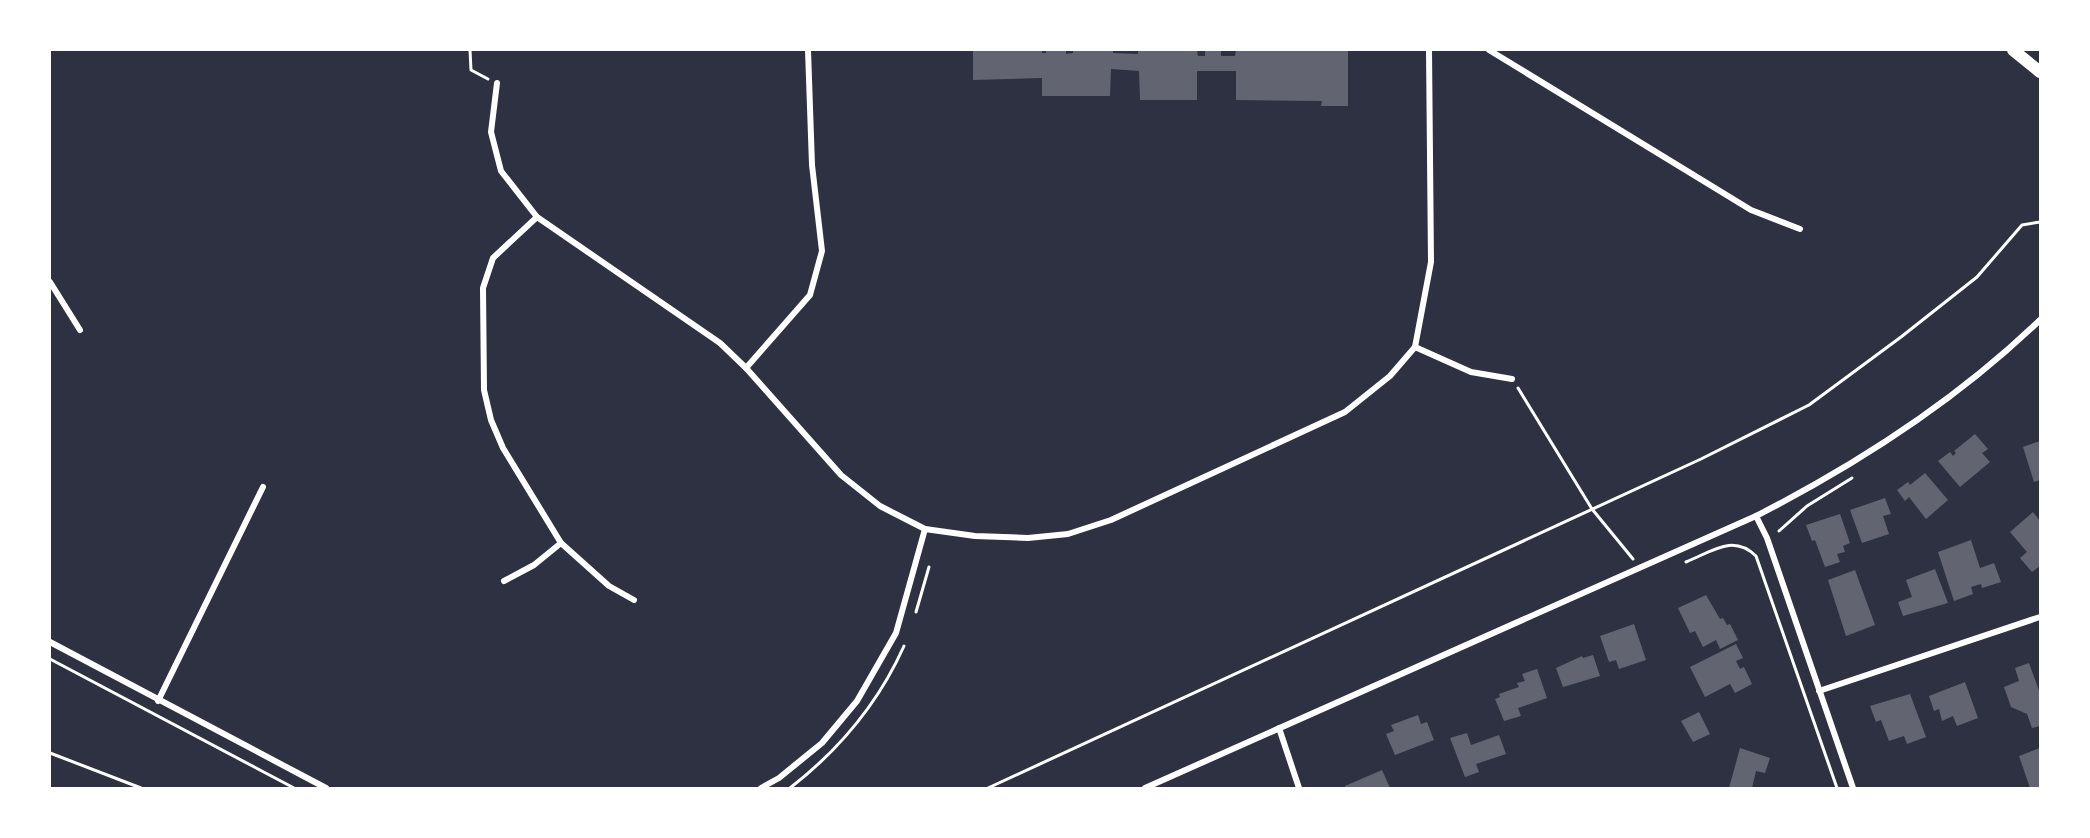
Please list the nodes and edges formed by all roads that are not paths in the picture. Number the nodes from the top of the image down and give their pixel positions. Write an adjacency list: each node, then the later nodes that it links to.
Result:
1 (808, 50): 13 (street)
2 (1429, 50): 12 (street)
3 (1489, 50): 8 (street)
4 (2013, 50): 5 (main road)
5 (2040, 71)
6 (497, 83): 7 (street)
7 (537, 217): 13 (street); 18 (street)
8 (1800, 229)
9 (50, 282): 11 (street)
10 (2040, 320): 16 (street)
11 (80, 330)
12 (1415, 347): 14 (street); 17 (street)
13 (746, 368): 17 (street)
14 (1512, 379)
15 (263, 488): 24 (street)
16 (1756, 516): 23 (street); 25 (street)
17 (925, 529): 27 (street)
18 (561, 543): 19 (street); 20 (street)
19 (504, 581)
20 (634, 600)
21 (2040, 616): 23 (street)
22 (50, 642): 24 (street)
23 (1820, 691): 30 (street)
24 (159, 701): 26 (street)
25 (1279, 728): 28 (street); 29 (street)
26 (326, 789)
27 (761, 789)
28 (1145, 789)
29 (1299, 789)
30 (1853, 789)

